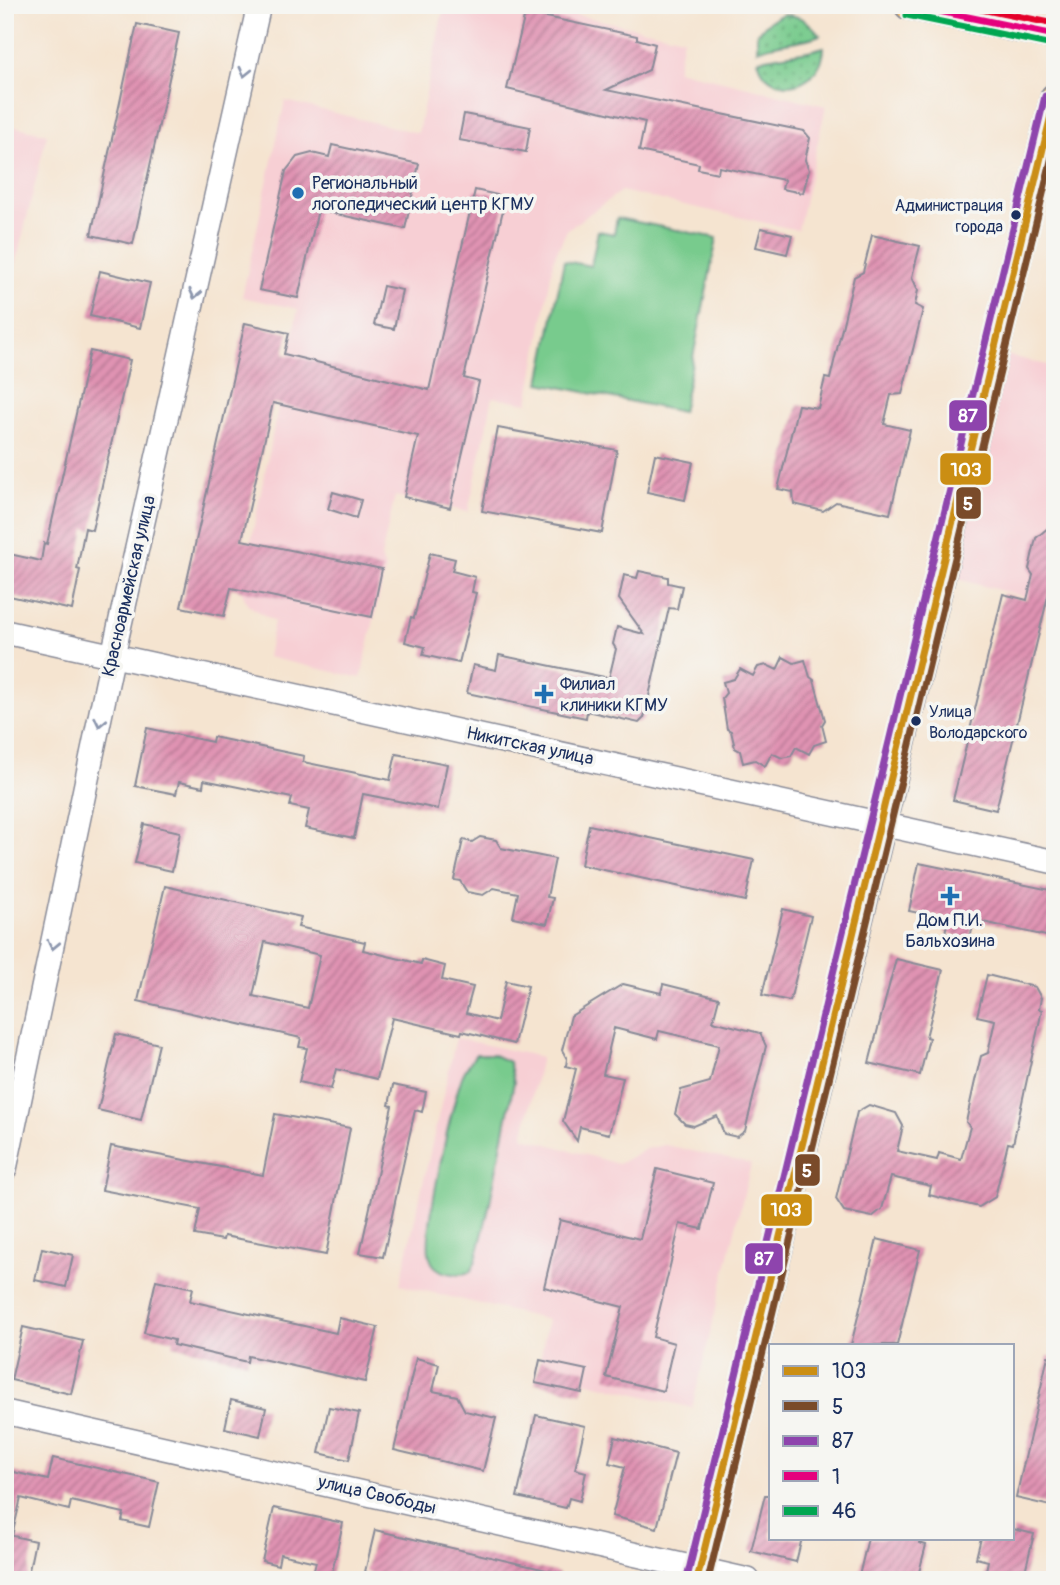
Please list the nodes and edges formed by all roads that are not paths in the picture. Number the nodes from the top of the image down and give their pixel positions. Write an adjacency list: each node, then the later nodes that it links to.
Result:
1 (260, 5): 6 (street, Красноармейская улица, one-way to 6)
2 (909, 5): 3 (main road)
3 (1055, 35)
4 (1055, 98): 7 (main road)
5 (5, 632): 6 (street, Никитская улица)
6 (113, 655): 7 (street, Никитская улица); 9 (street, Красноармейская улица, one-way to 9)
7 (880, 825): 8 (street, Никитская улица); 11 (main road)
8 (1055, 862)
9 (5, 1169)
10 (5, 1412): 11 (street, улица Свободы)
11 (698, 1574): 12 (street, улица Свободы)
12 (748, 1580)

